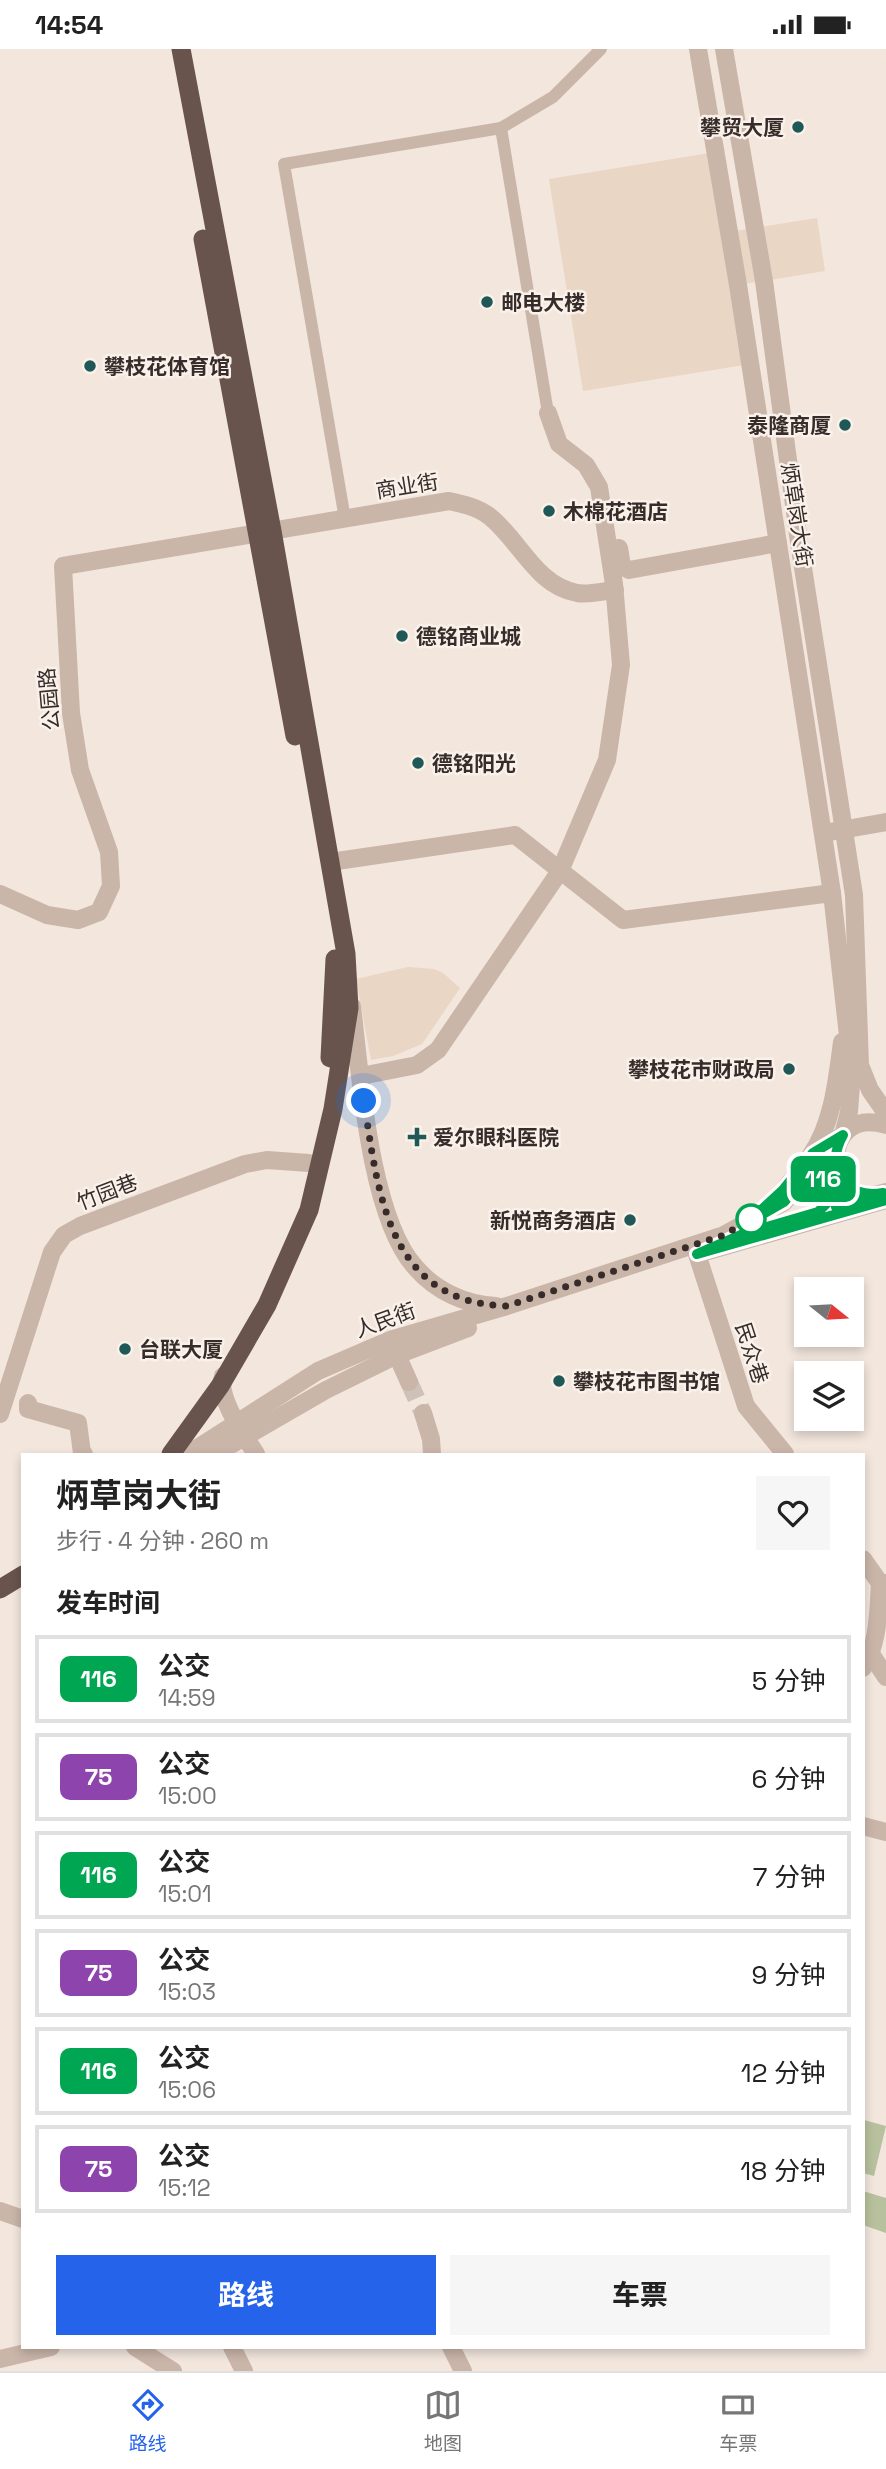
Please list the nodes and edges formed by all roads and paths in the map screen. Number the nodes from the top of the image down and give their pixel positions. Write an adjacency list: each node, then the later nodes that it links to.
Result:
1 (168, 49): 10 (highway)
2 (181, 49): 10 (highway)
3 (601, 49): 6 (street)
4 (698, 49): 11 (street, 炳草岗大街)
5 (724, 49): 14 (street, 炳草岗大街)
6 (501, 128): 7 (street); 9 (street)
7 (548, 413): 8 (street)
8 (599, 487): 11 (street); 12 (street)
9 (345, 519): 10 (street, 商业街); 12 (street, 商业街)
10 (265, 532): 16 (highway); 19 (street, 公园路); 26 (highway)
11 (778, 544): 15 (street, 炳草岗大街)
12 (615, 590): 17 (street)
13 (886, 822): 14 (street)
14 (845, 829): 15 (street); 21 (street, 炳草岗大街)
15 (824, 834): 18 (street, 炳草岗大街)
16 (330, 862): 17 (street); 20 (highway)
17 (561, 871): 18 (street); 22 (street)
18 (832, 893): 21 (street, 炳草岗大街)
19 (0, 894)
20 (346, 954): 22 (street); 35 (highway)
21 (850, 991): 23 (street); 24 (street); 25 (street)
22 (360, 1076): 31 (street)
23 (885, 1116): 24 (street)
24 (843, 1135): 25 (street); 27 (street)
25 (813, 1153): 29 (street)
26 (309, 1163): 32 (highway); 38 (street, 竹园巷)
27 (885, 1194): 28 (street); 30 (street)
28 (818, 1212): 29 (street); 30 (street)
29 (747, 1223): 30 (street)
30 (697, 1249): 31 (street, 人民街); 33 (street, 人民街); 47 (street, 民众巷)
31 (507, 1306): 39 (street, 人民街)
32 (231, 1350): 35 (street); 41 (highway)
33 (397, 1355): 34 (street); 39 (street, 人民街)
34 (409, 1382)
35 (220, 1386): 39 (street); 42 (highway)
36 (28, 1403): 40 (street)
37 (423, 1412): 46 (street)
38 (0, 1414)
39 (240, 1430): 43 (street, 人民街); 44 (street, 人民街); 45 (street)
40 (82, 1453)
41 (161, 1453)
42 (172, 1453)
43 (190, 1453)
44 (216, 1453)
45 (255, 1453)
46 (432, 1453)
47 (784, 1453)
48 (865, 1561): 51 (street)
49 (21, 1567): 52 (highway)
50 (21, 1576): 52 (highway)
51 (883, 1583): 53 (street)
52 (1, 1587)
53 (867, 1661): 54 (street)
54 (886, 1677)
55 (865, 1827): 56 (street)
56 (886, 1832)
57 (0, 2211): 58 (street)
58 (21, 2218)
59 (42, 2349): 63 (street)
60 (138, 2349): 64 (street)
61 (233, 2349): 65 (street)
62 (452, 2349): 66 (street)
63 (0, 2359)
64 (173, 2371)
65 (244, 2371)
66 (463, 2371)

